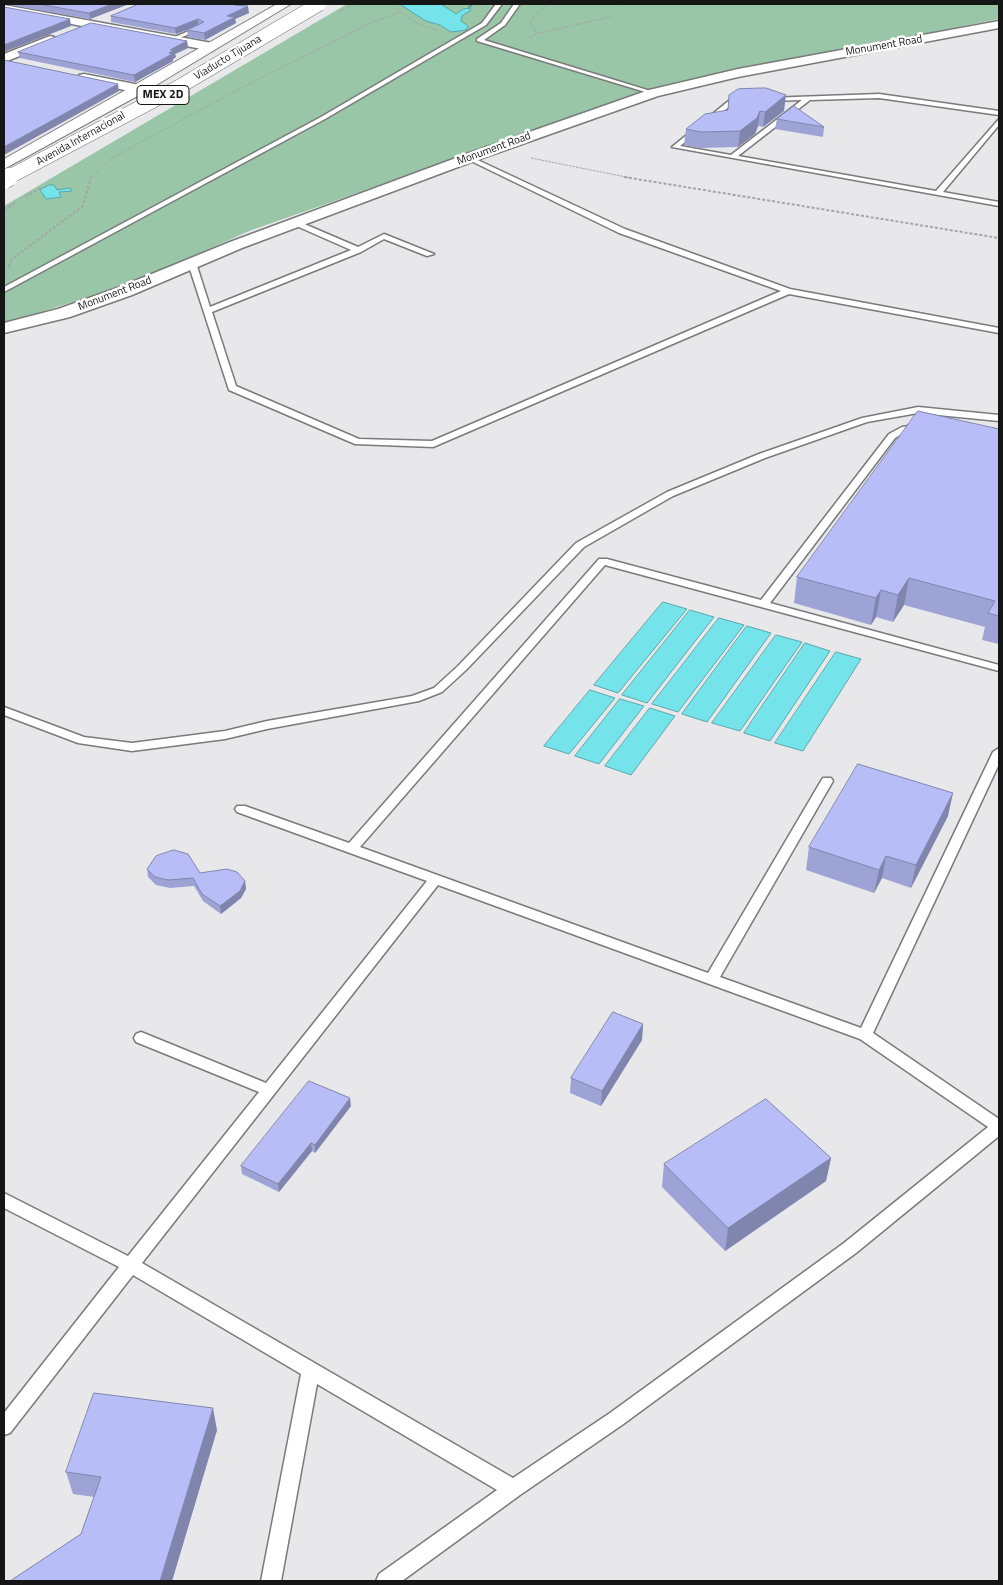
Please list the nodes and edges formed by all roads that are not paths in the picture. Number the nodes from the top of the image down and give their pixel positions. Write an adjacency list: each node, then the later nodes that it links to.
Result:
1 (284, 4): 14 (highway, Avenida Internacional); 28 (highway, Viaducto Tijuana / MEX 2D)
2 (313, 4): 29 (highway, Avenida Internacional)
3 (319, 4): 29 (highway, Viaducto Tijuana / MEX 2D, bridge)
4 (499, 4): 11 (lane)
5 (517, 4): 13 (lane)
6 (4, 8): 9 (street)
7 (118, 14): 9 (street)
8 (999, 24): 19 (street, Monument Road)
9 (90, 25): 12 (street); 15 (street)
10 (200, 28): 12 (lane)
11 (461, 37): 13 (lane); 36 (lane)
12 (171, 40): 14 (street)
13 (478, 40): 19 (lane)
14 (212, 47): 18 (highway, Avenida Internacional)
15 (4, 59): 16 (street)
16 (22, 65)
17 (68, 74): 18 (street)
18 (140, 89): 27 (highway, Avenida Internacional)
19 (654, 93): 26 (street, Monument Road)
20 (808, 98): 22 (lane); 23 (lane); 25 (lane)
21 (752, 99): 25 (lane)
22 (761, 99)
23 (999, 113)
24 (999, 121): 30 (lane)
25 (733, 157): 30 (lane)
26 (469, 158): 32 (street, Monument Road); 37 (lane)
27 (4, 165)
28 (4, 169)
29 (4, 181)
30 (938, 193): 31 (lane)
31 (999, 204)
32 (296, 222): 33 (lane); 35 (street, Monument Road)
33 (358, 250): 34 (lane); 38 (lane)
34 (430, 254)
35 (192, 263): 38 (lane); 39 (street, Monument Road)
36 (4, 289)
37 (788, 291): 38 (lane); 40 (lane)
38 (207, 311)
39 (4, 328)
40 (999, 331)
41 (999, 418): 45 (lane)
42 (928, 427): 43 (lane)
43 (763, 605): 44 (lane); 49 (lane)
44 (999, 668)
45 (4, 711)
46 (999, 752): 52 (lane)
47 (827, 781): 51 (lane)
48 (241, 809): 49 (lane)
49 (350, 850): 50 (lane)
50 (435, 880): 51 (lane); 54 (lane)
51 (711, 980): 52 (lane)
52 (865, 1035): 59 (lane)
53 (141, 1038): 54 (lane)
54 (269, 1090): 56 (lane)
55 (4, 1200): 56 (lane)
56 (132, 1265): 57 (lane); 58 (lane)
57 (311, 1370): 59 (lane); 60 (lane)
58 (4, 1427)
59 (513, 1489): 61 (lane)
60 (271, 1581)
61 (386, 1581)

